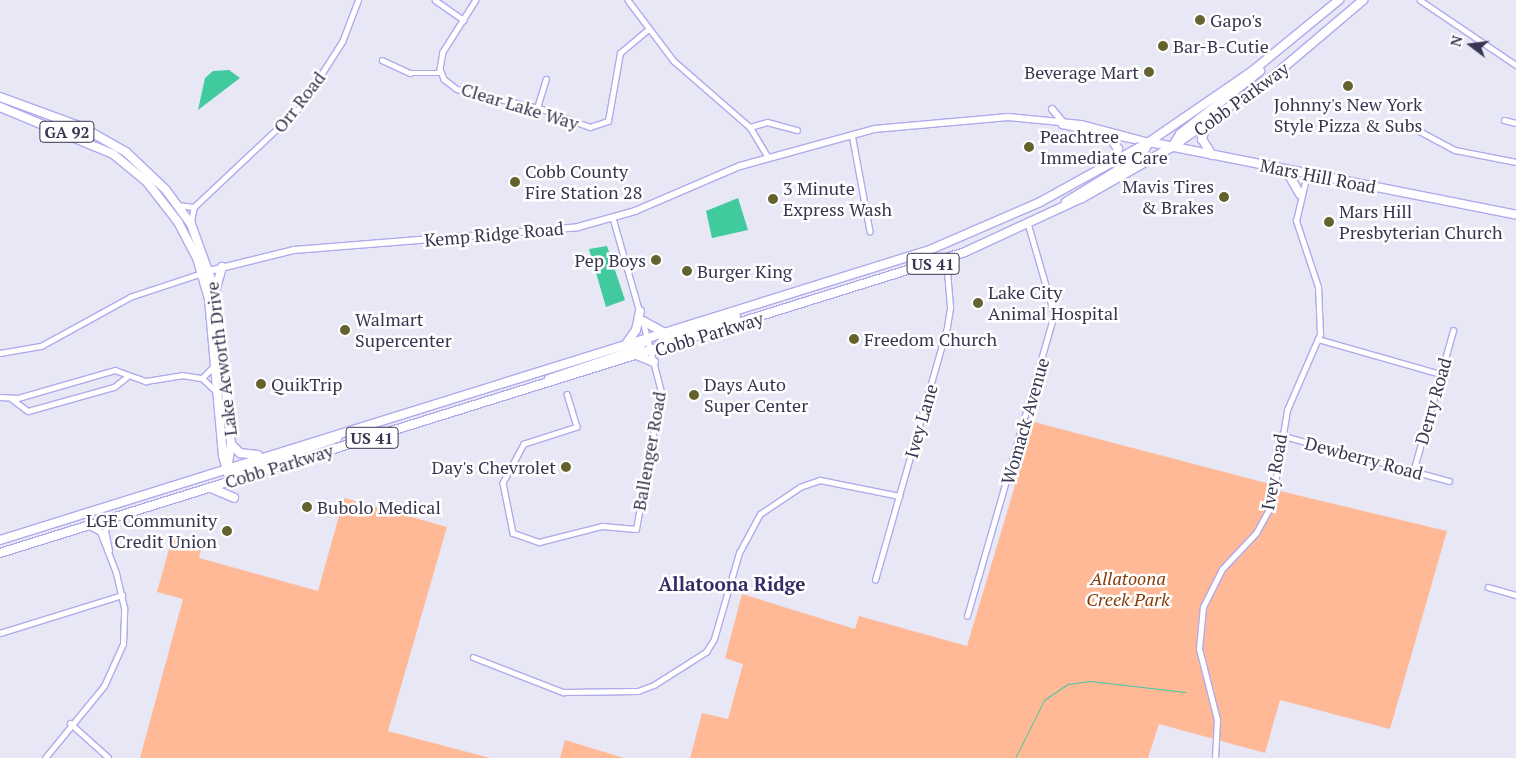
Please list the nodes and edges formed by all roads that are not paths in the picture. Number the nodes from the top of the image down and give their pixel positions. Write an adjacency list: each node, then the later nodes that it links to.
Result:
1 (358, 0): 39 (street, Orr Road)
2 (435, 0): 8 (street)
3 (476, 0): 8 (street, Clear Lake Way)
4 (628, 0): 9 (street)
5 (1339, 0): 10 (main road, Cobb Parkway / US 41)
6 (1363, 0): 22 (main road, Cobb Parkway / US 41)
7 (1420, 0): 12 (street)
8 (464, 20): 13 (street, Clear Lake Way)
9 (649, 29): 17 (street, Clear Lake Way); 25 (street)
10 (1273, 55): 29 (main road, Cobb Parkway / US 41); 30 (main road)
11 (382, 60): 13 (street)
12 (1516, 65)
13 (442, 73): 17 (street, Clear Lake Way)
14 (546, 79): 17 (street)
15 (0, 97): 38 (main road, Lake Acworth Drive / GA 92)
16 (0, 107): 48 (main road, Lake Acworth Drive / GA 92)
17 (537, 108)
18 (1052, 109): 21 (street)
19 (1049, 120): 21 (street); 27 (street, Kemp Ridge Road); 28 (street)
20 (1504, 120): 23 (street)
21 (1062, 121): 29 (street)
22 (1207, 124): 30 (main road, Cobb Parkway / US 41); 31 (main road)
23 (1516, 124)
24 (1410, 126): 33 (street)
25 (750, 127): 26 (street); 32 (street)
26 (798, 130)
27 (852, 133): 32 (street, Kemp Ridge Road); 45 (street)
28 (1108, 135): 29 (street); 34 (main road)
29 (1149, 142): 30 (main road, Mars Hill Road); 34 (main road, Cobb Parkway / US 41); 40 (main road)
30 (1172, 147): 31 (main road, Mars Hill Road); 40 (main road, Cobb Parkway / US 41)
31 (1214, 156): 35 (main road, Mars Hill Road)
32 (768, 158): 42 (street, Kemp Ridge Road)
33 (1516, 162)
34 (1112, 163): 50 (main road, Cobb Parkway / US 41)
35 (1286, 170): 36 (main road, Mars Hill Road); 37 (main road)
36 (1307, 174): 37 (street, Ivey Road); 41 (main road, Mars Hill Road)
37 (1300, 194): 56 (street, Ivey Road)
38 (178, 206): 39 (street); 43 (main road, Lake Acworth Drive / GA 92)
39 (194, 207): 43 (street)
40 (1056, 211): 44 (main road, Cobb Parkway / US 41)
41 (1516, 215)
42 (613, 218): 47 (street, Kemp Ridge Road); 51 (street, Ballenger Road)
43 (191, 224): 48 (main road, Lake Acworth Drive / GA 92)
44 (1028, 225): 46 (main road, Cobb Parkway / US 41); 90 (street, Womack Avenue)
45 (870, 231)
46 (946, 259): 58 (main road, Cobb Parkway / US 41); 79 (street, Ivey Lane)
47 (222, 267): 48 (street, Kemp Ridge Road); 49 (main road)
48 (206, 272): 49 (main road, Lake Acworth Drive / GA 92); 59 (street); 62 (main road, Lake Acworth Drive / GA 92)
49 (216, 293): 73 (main road, Lake Acworth Drive / GA 92)
50 (751, 308): 54 (main road, Cobb Parkway / US 41); 58 (main road)
51 (640, 311): 52 (street, Ballenger Road); 57 (main road)
52 (643, 321): 54 (main road); 55 (street, Ballenger Road)
53 (1453, 331): 63 (street, Derry Road)
54 (667, 333): 55 (main road, Cobb Parkway / US 41)
55 (648, 339): 57 (main road, Cobb Parkway / US 41); 58 (street, Ballenger Road); 66 (main road)
56 (1318, 339): 63 (street); 72 (street, Ivey Road)
57 (624, 346): 71 (main road, Cobb Parkway / US 41)
58 (652, 352): 60 (main road, Cobb Parkway / US 41); 61 (street, Ballenger Road)
59 (0, 353)
60 (639, 356): 61 (main road); 66 (main road, Cobb Parkway / US 41)
61 (654, 362): 68 (street, Ballenger Road)
62 (215, 364): 65 (street); 67 (main road, Lake Acworth Drive / GA 92)
63 (1441, 374): 76 (street, Derry Road)
64 (127, 377): 65 (street); 70 (street); 70 (street)
65 (202, 378): 67 (street)
66 (540, 386): 75 (main road, Cobb Parkway / US 41)
67 (217, 392): 75 (main road, Lake Acworth Drive / GA 92)
68 (567, 394)
69 (0, 397): 70 (street)
70 (12, 399)
71 (346, 431): 74 (main road, Cobb Parkway / US 41); 75 (main road)
72 (1280, 435): 76 (street, Dewberry Road); 96 (street, Ivey Road)
73 (231, 444): 74 (main road); 75 (main road, Lake Acworth Drive / GA 92)
74 (270, 454): 75 (main road, Cobb Parkway / US 41)
75 (229, 471): 78 (main road, Cobb Parkway / US 41); 83 (main road, Cobb Parkway / US 41)
76 (1413, 472): 77 (street, Dewberry Road)
77 (1449, 481)
78 (209, 488): 80 (main road); 81 (main road, Cobb Parkway / US 41)
79 (899, 496): 86 (street, Ivey Lane); 92 (street)
80 (234, 498)
81 (112, 517): 82 (main road, Cobb Parkway / US 41); 84 (street)
82 (84, 525): 84 (street); 85 (main road, Cobb Parkway / US 41)
83 (0, 540)
84 (109, 552): 89 (street)
85 (0, 553)
86 (875, 580)
87 (1488, 587): 88 (street)
88 (1516, 595)
89 (122, 596): 91 (street); 93 (street)
90 (967, 616)
91 (0, 633)
92 (473, 657)
93 (70, 723): 94 (street); 95 (street)
94 (108, 757)
95 (45, 758)
96 (1215, 758)

